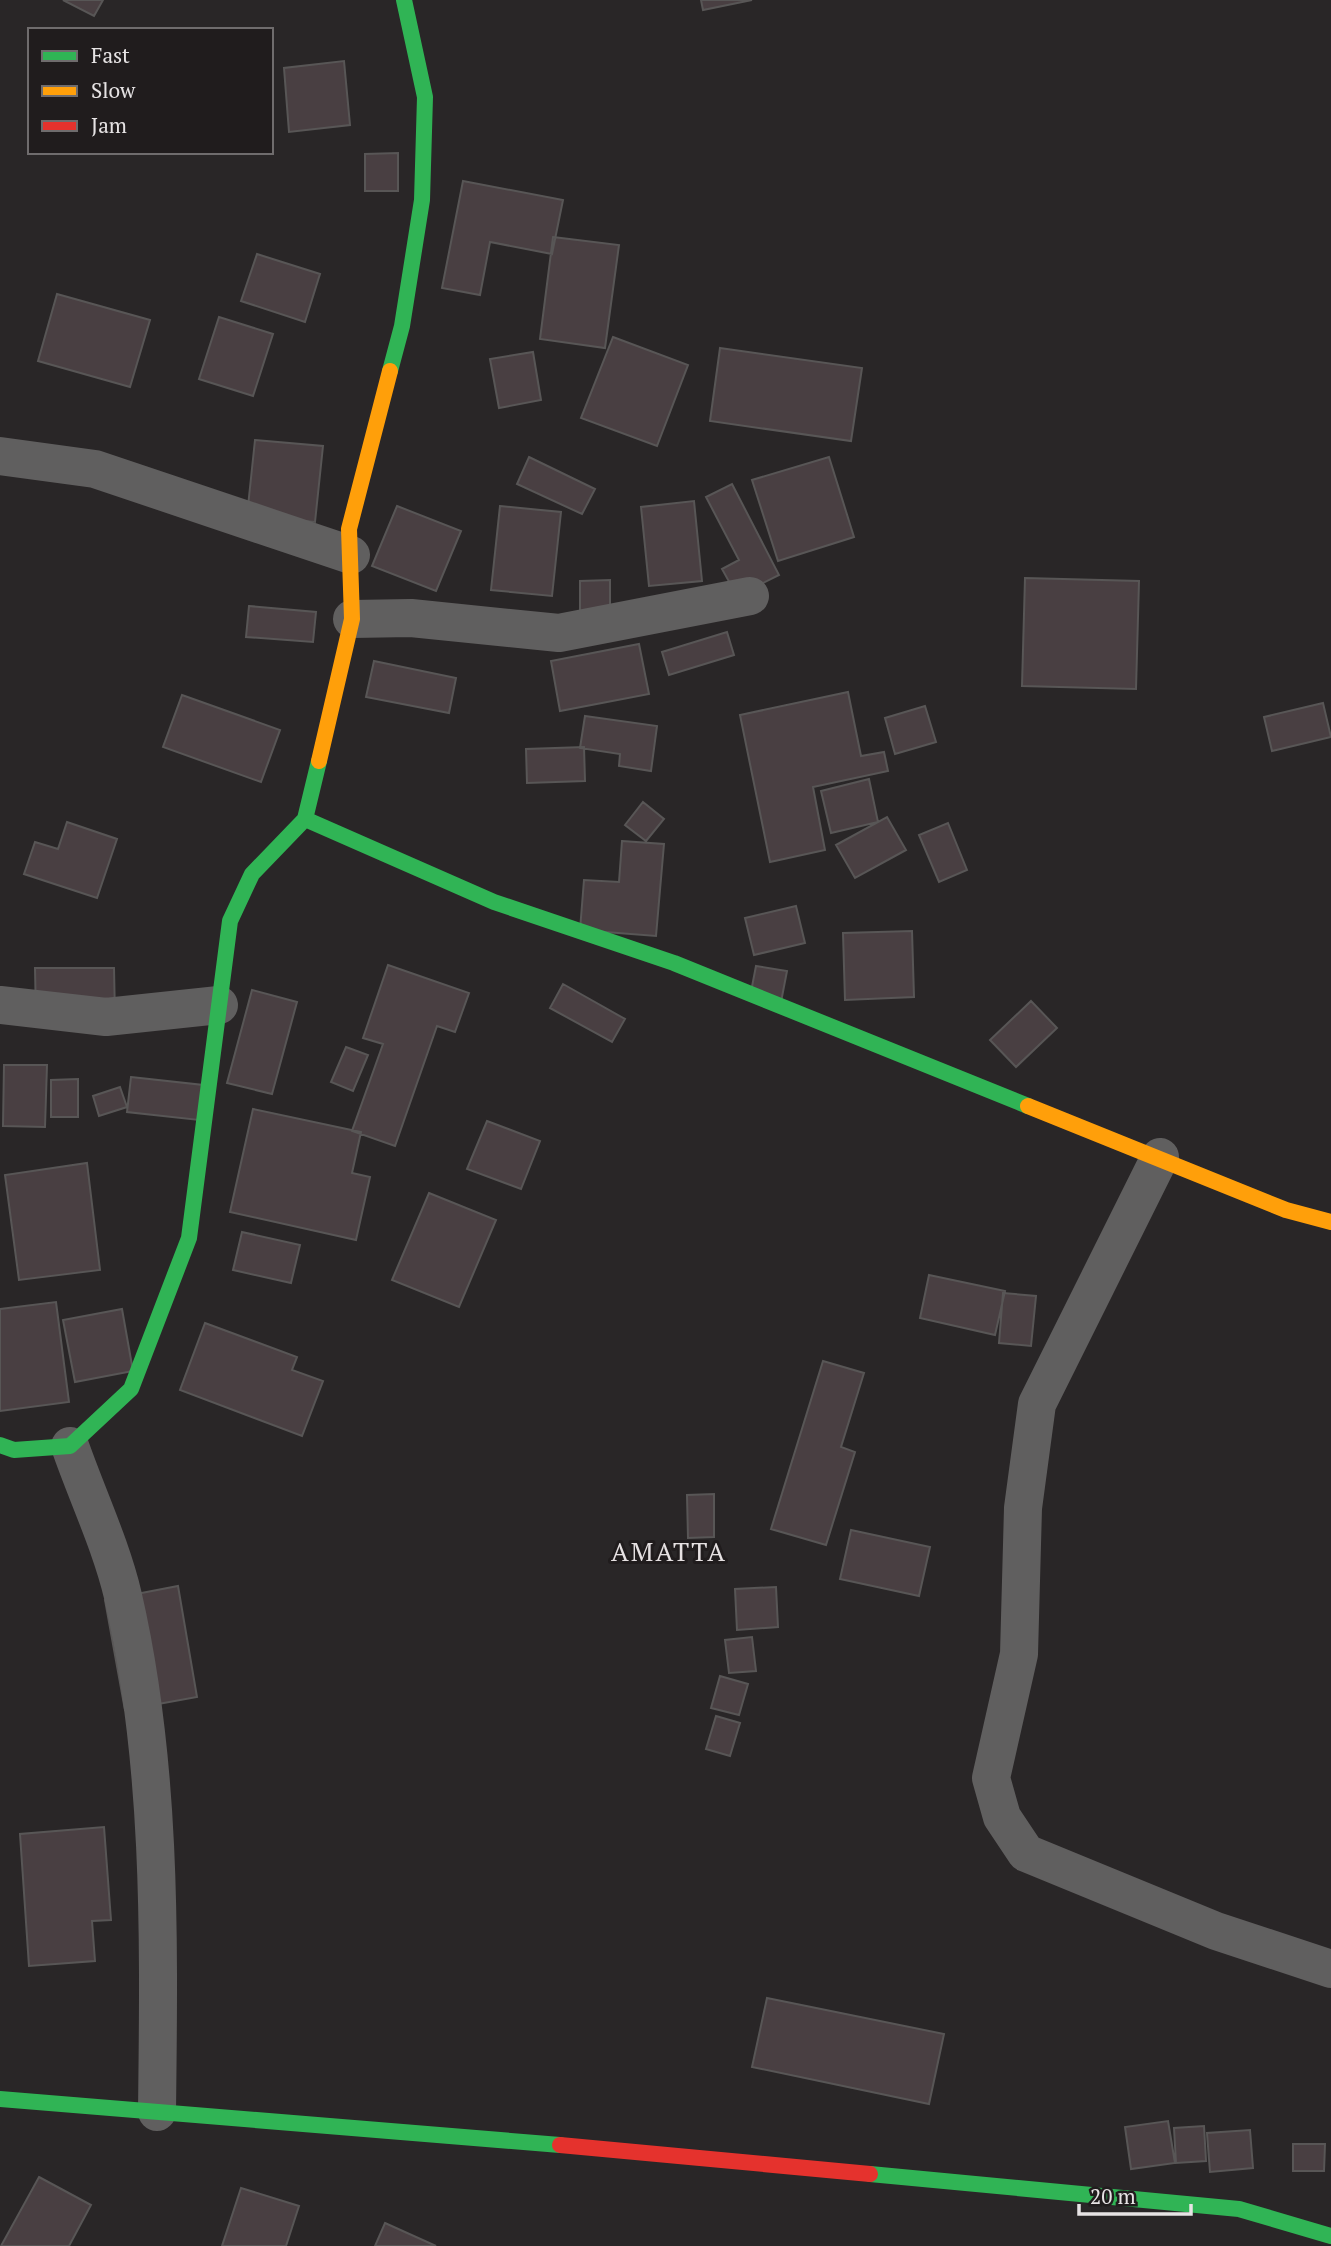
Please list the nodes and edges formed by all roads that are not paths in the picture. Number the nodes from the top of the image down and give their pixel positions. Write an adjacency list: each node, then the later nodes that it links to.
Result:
1 (404, 0): 3 (street)
2 (0, 456): 3 (street)
3 (351, 555): 5 (street)
4 (750, 596): 5 (street)
5 (352, 619): 6 (street)
6 (305, 819): 7 (street); 9 (street)
7 (219, 1004): 8 (street); 12 (street)
8 (0, 1005)
9 (1160, 1157): 10 (street); 13 (street)
10 (1331, 1222)
11 (0, 1445): 12 (street)
12 (70, 1446): 15 (street)
13 (1331, 1969)
14 (0, 2099): 15 (street)
15 (157, 2112): 16 (street)
16 (1331, 2236)

